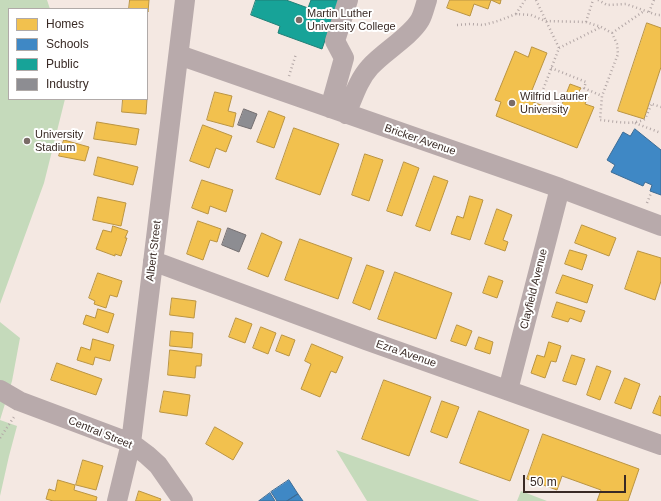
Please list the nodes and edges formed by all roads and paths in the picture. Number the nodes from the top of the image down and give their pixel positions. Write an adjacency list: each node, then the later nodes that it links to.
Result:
1 (185, 0): 20 (street, Albert Street)
2 (348, 0): 26 (street)
3 (427, 0): 26 (street)
4 (525, 0): 11 (path)
5 (536, 0): 13 (path)
6 (593, 0): 14 (path)
7 (598, 0): 9 (path)
8 (654, 0): 10 (path)
9 (644, 11): 10 (path); 17 (path)
10 (649, 12): 12 (path)
11 (516, 14): 13 (path); 15 (path)
12 (661, 15)
13 (545, 21): 14 (path); 18 (path)
14 (586, 22): 16 (path)
15 (457, 25)
16 (601, 27): 17 (path); 18 (path)
17 (612, 33): 23 (path)
18 (559, 48): 21 (path)
19 (296, 54): 22 (path)
20 (179, 55): 26 (street, Bricker Avenue); 33 (street, Albert Street)
21 (551, 68): 23 (path); 24 (path)
22 (288, 79)
23 (602, 96): 27 (path)
24 (538, 104)
25 (661, 107): 27 (path)
26 (338, 111): 29 (street, Bricker Avenue)
27 (634, 123): 28 (path)
28 (661, 133)
29 (560, 188): 32 (street, Bricker Avenue); 35 (street, Clayfield Avenue)
30 (651, 193): 31 (path)
31 (645, 207)
32 (661, 226)
33 (153, 261): 35 (street, Ezra Avenue); 38 (street, Albert Street)
34 (0, 390): 36 (street, Central Street)
35 (508, 390): 39 (street, Ezra Avenue)
36 (22, 402): 37 (path); 38 (street, Central Street)
37 (0, 438)
38 (131, 444): 40 (street, Albert Street); 41 (street, Central Street)
39 (661, 445)
40 (117, 501)
41 (183, 501)

